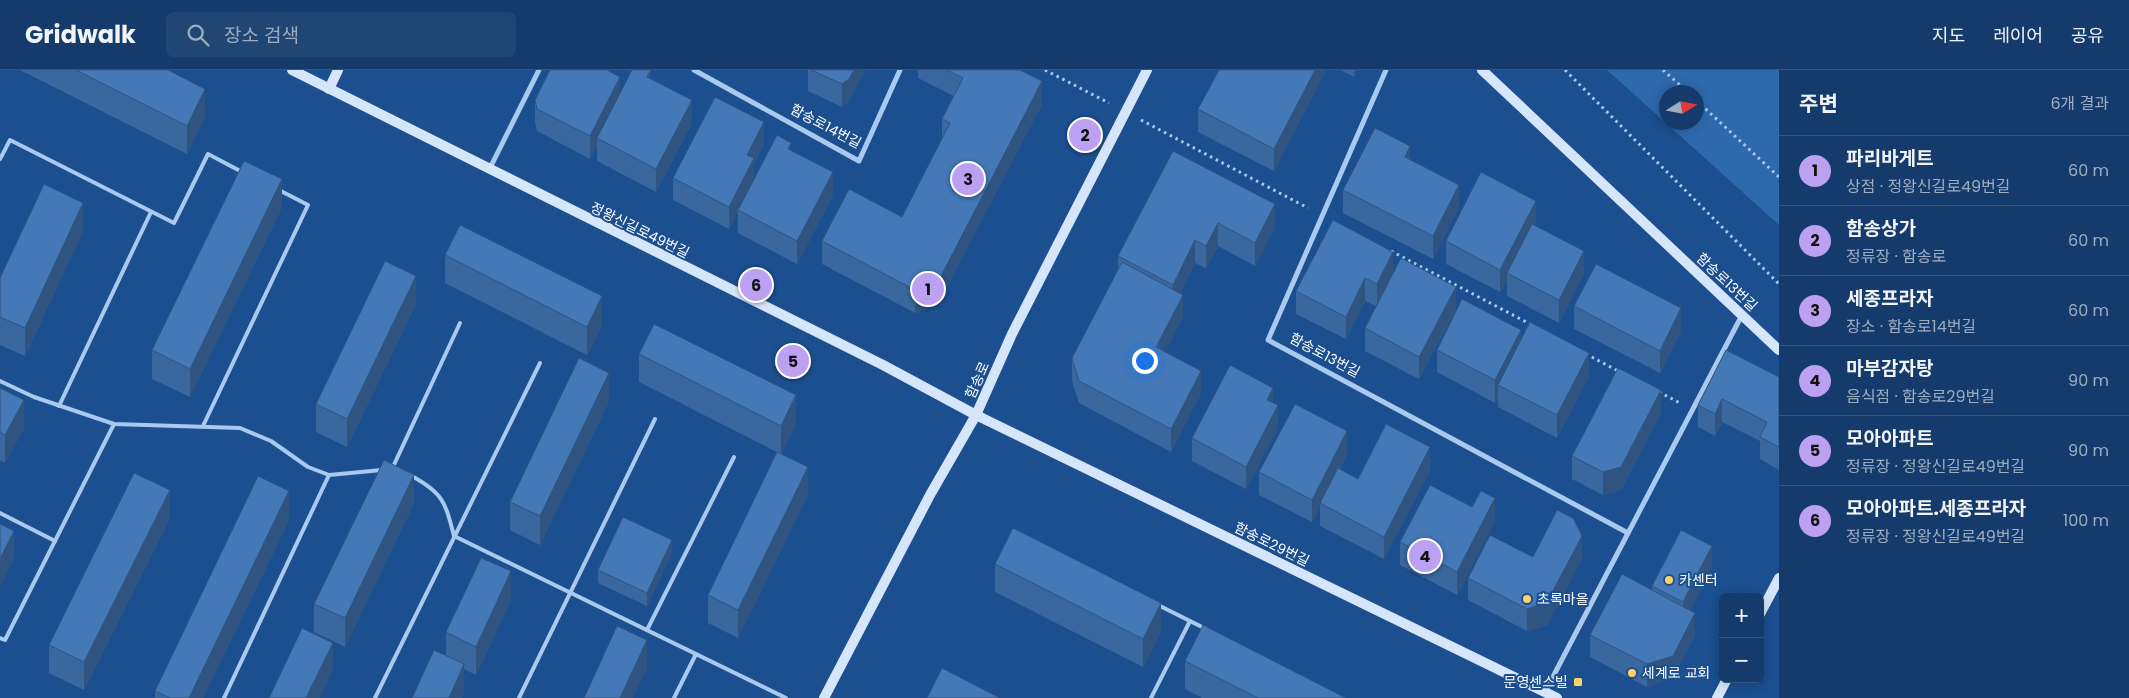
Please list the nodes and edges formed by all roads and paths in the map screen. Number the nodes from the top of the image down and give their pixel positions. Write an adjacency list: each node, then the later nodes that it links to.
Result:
1 (292, 70): 13 (street, 정왕신길로49번길)
2 (338, 70): 13 (street)
3 (540, 70): 17 (street)
4 (694, 70): 5 (street, 함송로14번길)
5 (900, 70)
6 (1045, 70): 15 (path)
7 (1147, 70): 15 (street, 함송로)
8 (1386, 70): 22 (street, 함송로13번길)
9 (1482, 70): 25 (street, 함송로13번길)
10 (1565, 70): 24 (path)
11 (1663, 70): 12 (path)
12 (1680, 85)
13 (329, 89): 17 (street, 정왕신길로49번길)
14 (1704, 107): 19 (path)
15 (1126, 112): 22 (path); 36 (street, 함송로)
16 (0, 159): 21 (lane)
17 (489, 170): 36 (street, 정왕신길로49번길)
18 (250, 175): 21 (lane)
19 (1779, 176)
20 (275, 188): 39 (lane)
21 (151, 212): 34 (lane)
22 (1323, 215): 44 (street, 함송로13번길)
23 (1384, 248): 27 (path)
24 (1779, 284)
25 (1742, 315): 29 (street, 함송로13번길); 35 (street)
26 (460, 323): 41 (lane)
27 (1534, 326)
28 (1578, 350): 31 (path)
29 (1779, 350)
30 (540, 363): 45 (lane)
31 (1622, 373)
32 (0, 381): 34 (lane)
33 (1658, 391): 35 (path)
34 (59, 406): 38 (lane)
35 (1693, 410): 44 (street)
36 (976, 415): 57 (street, 함송로29번길); 63 (street, 함송로)
37 (655, 419): 48 (lane)
38 (114, 424): 39 (lane); 46 (lane)
39 (203, 426): 42 (lane)
40 (734, 457): 52 (lane)
41 (397, 470): 42 (lane); 45 (lane)
42 (329, 475): 58 (lane)
43 (0, 513): 46 (lane)
44 (1628, 533): 57 (street)
45 (454, 536): 48 (lane); 59 (lane)
46 (55, 541): 54 (lane)
47 (1779, 578): 50 (street)
48 (570, 593): 52 (lane); 60 (lane)
49 (1156, 604): 51 (lane)
50 (1764, 606)
51 (1190, 621): 53 (lane); 64 (lane)
52 (647, 630): 55 (lane)
53 (1208, 630)
54 (0, 638)
55 (696, 654): 61 (lane); 62 (lane)
56 (1725, 683): 66 (street)
57 (1544, 692): 65 (street, 함송로29번길)
58 (224, 698)
59 (374, 698)
60 (519, 698)
61 (674, 698)
62 (786, 698)
63 (824, 698)
64 (1151, 698)
65 (1556, 698)
66 (1717, 698)

